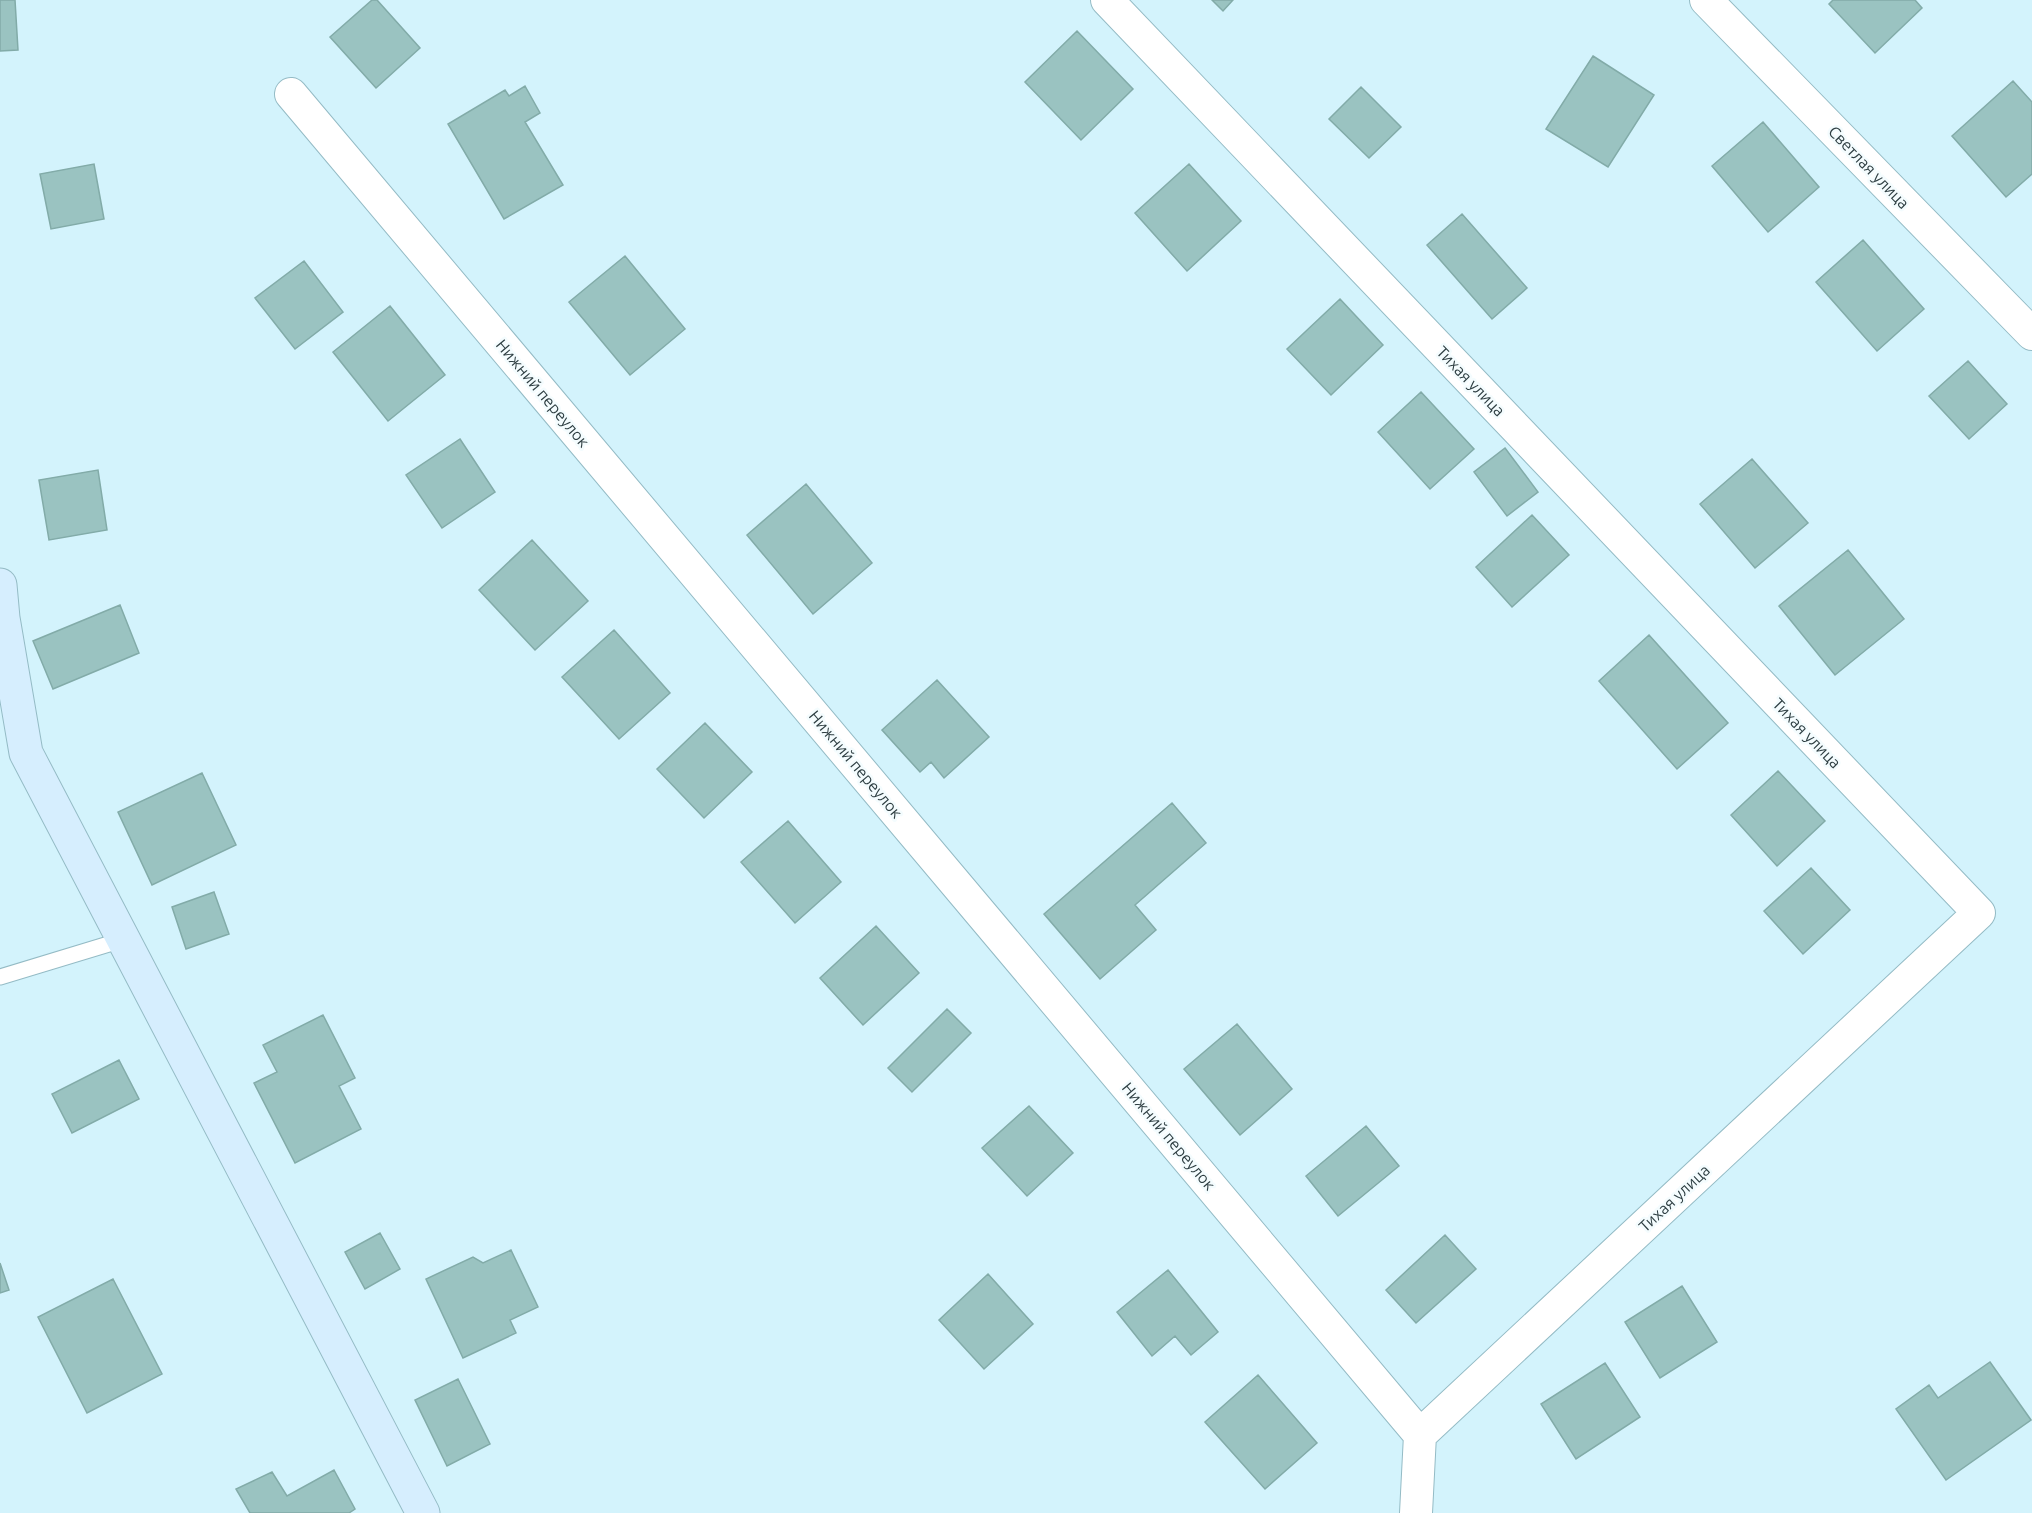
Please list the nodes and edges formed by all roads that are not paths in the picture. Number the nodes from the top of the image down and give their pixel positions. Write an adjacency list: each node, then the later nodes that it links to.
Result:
1 (1107, 0): 8 (street, Тихая улица)
2 (1706, 0): 4 (street, Светлая улица)
3 (291, 94): 8 (street, Нижний переулок)
4 (2032, 334)
5 (0, 585): 6 (street)
6 (122, 940): 7 (lane); 9 (street)
7 (0, 977)
8 (1420, 1435): 10 (street)
9 (423, 1513)
10 (1416, 1513)

